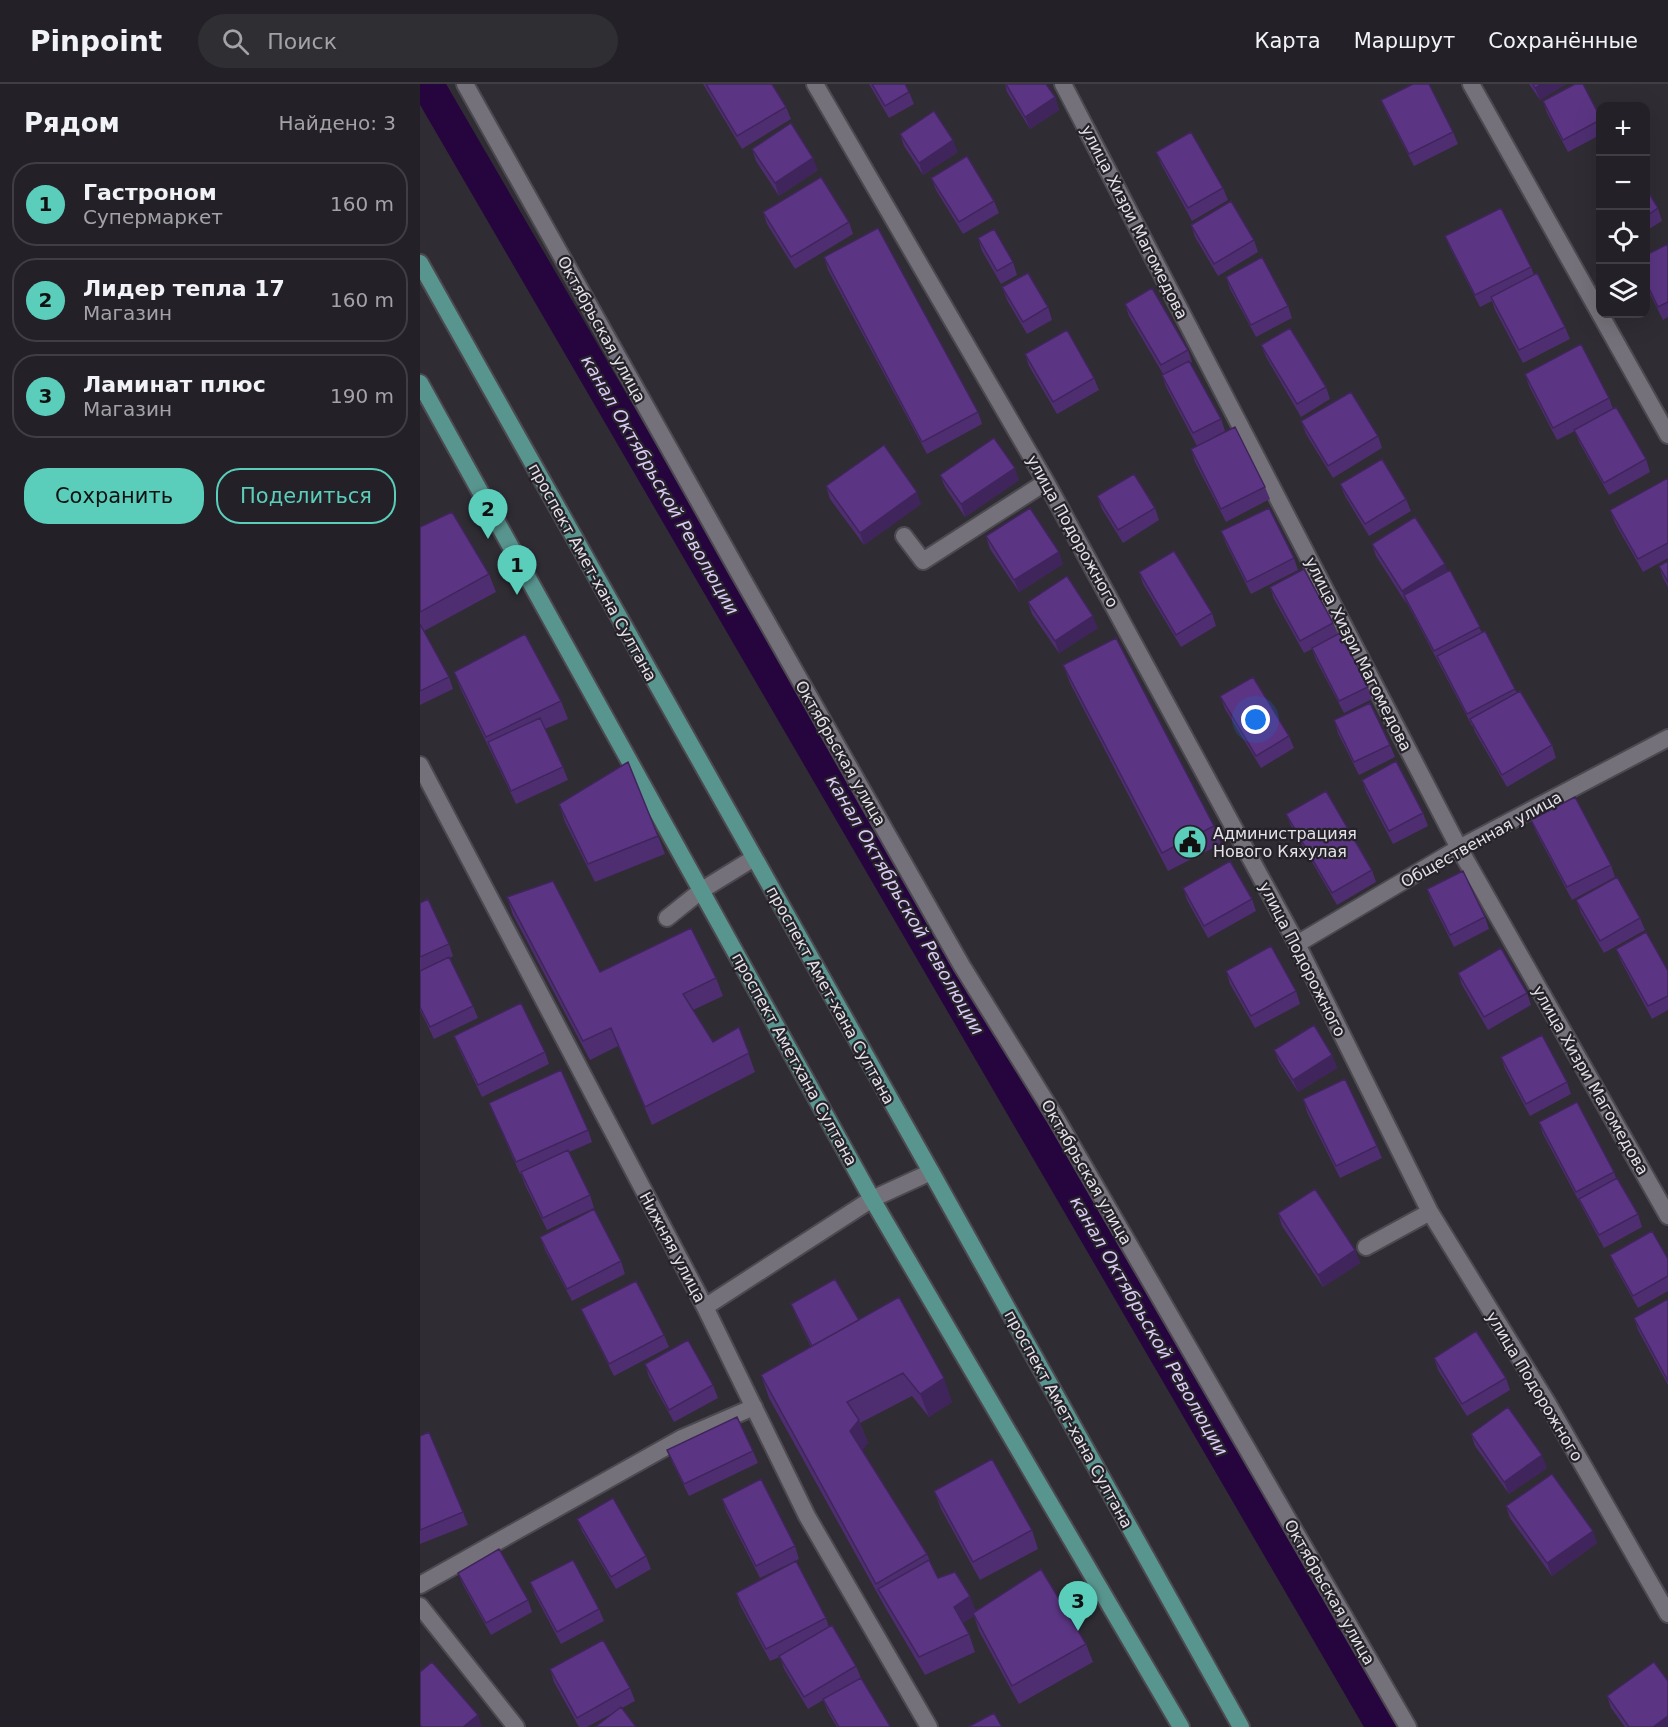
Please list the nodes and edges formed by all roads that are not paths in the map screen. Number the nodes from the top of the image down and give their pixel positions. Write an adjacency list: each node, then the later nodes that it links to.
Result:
1 (465, 84): 31 (street, Октябрьская улица)
2 (815, 84): 8 (street, улица Подорожного)
3 (1063, 84): 12 (street, улица Хизри Магомедова)
4 (1471, 84): 7 (street)
5 (422, 270): 13 (main road, проспект Амет-хана Султана)
6 (420, 384): 14 (main road, проспект Аметхана Султана)
7 (1668, 435)
8 (1046, 482): 9 (street); 16 (street, улица Подорожного)
9 (904, 536)
10 (1668, 738): 12 (street, Общественная улица)
11 (420, 765): 22 (street, Нижняя улица)
12 (1459, 848): 16 (street, Общественная улица); 20 (street, улица Хизри Магомедова)
13 (754, 858): 14 (street); 17 (main road, проспект Амет-хана Султана)
14 (702, 890): 15 (street); 18 (main road, проспект Аметхана Султана)
15 (667, 918)
16 (1297, 944): 19 (street, улица Подорожного)
17 (931, 1172): 18 (street); 30 (main road, проспект Амет-хана Султана)
18 (872, 1199): 22 (street); 29 (main road, проспект Аметхана Султана)
19 (1430, 1212): 21 (street); 26 (street, улица Подорожного)
20 (1668, 1216)
21 (1366, 1247)
22 (705, 1307): 23 (street, Нижняя улица)
23 (754, 1407): 24 (street); 28 (street, Нижняя улица)
24 (420, 1585)
25 (420, 1606): 27 (street)
26 (1668, 1614)
27 (516, 1727)
28 (929, 1727)
29 (1182, 1727)
30 (1241, 1727)
31 (1408, 1727)

